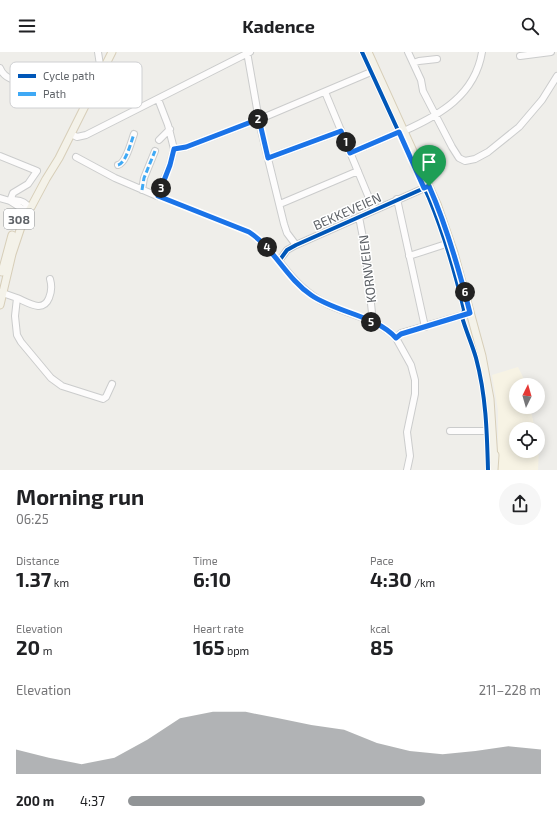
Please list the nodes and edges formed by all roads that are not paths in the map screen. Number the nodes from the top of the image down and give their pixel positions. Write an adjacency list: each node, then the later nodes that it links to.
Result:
1 (98, 52): 10 (street)
2 (112, 52): 11 (main road, 308)
3 (248, 52): 18 (street); 23 (street)
4 (368, 52): 27 (main road)
5 (408, 52): 12 (street)
6 (482, 52): 22 (street)
7 (550, 52): 8 (street)
8 (520, 56)
9 (437, 59): 12 (street)
10 (100, 62)
11 (107, 62)
12 (413, 64): 22 (street)
13 (0, 68): 16 (street)
14 (371, 72): 17 (street)
15 (557, 76): 22 (street)
16 (10, 78)
17 (325, 92): 23 (street); 26 (street)
18 (158, 99): 19 (street); 24 (street)
19 (142, 107)
20 (84, 108): 25 (main road, 308)
21 (140, 108): 25 (street)
22 (436, 116): 27 (street)
23 (259, 119): 30 (street); 35 (street)
24 (170, 129): 29 (street); 30 (street)
25 (73, 131): 44 (main road, 308)
26 (341, 131): 32 (street); 35 (street)
27 (401, 131): 32 (street); 38 (main road)
28 (134, 134): 36 (street)
29 (159, 140)
30 (174, 149): 39 (street)
31 (155, 151): 39 (street)
32 (350, 153): 37 (street)
33 (0, 156): 42 (street)
34 (76, 157): 39 (street)
35 (268, 158): 43 (street)
36 (118, 165)
37 (358, 172): 43 (street); 45 (street)
38 (429, 186): 41 (street, BEKKEVEIEN); 55 (main road)
39 (142, 190)
40 (0, 198): 42 (street)
41 (397, 199): 45 (street, BEKKEVEIEN); 49 (street)
42 (10, 201): 44 (street)
43 (280, 204): 47 (street)
44 (27, 208): 51 (main road, 308); 52 (main road, 308)
45 (374, 210): 46 (street, BEKKEVEIEN)
46 (359, 216): 47 (street, BEKKEVEIEN); 56 (street, KORNVEIEN)
47 (296, 245): 56 (street, BEKKEVEIEN)
48 (442, 245): 49 (street)
49 (409, 256): 57 (street)
50 (50, 279): 53 (street)
51 (0, 282)
52 (1, 292): 53 (street); 54 (main road, 308)
53 (17, 298): 59 (street)
54 (0, 304)
55 (470, 313): 57 (street); 63 (main road)
56 (373, 322): 58 (street)
57 (425, 327): 58 (street)
58 (396, 338): 62 (street)
59 (112, 384)
60 (450, 431): 61 (street)
61 (487, 432)
62 (407, 470)
63 (494, 470)

